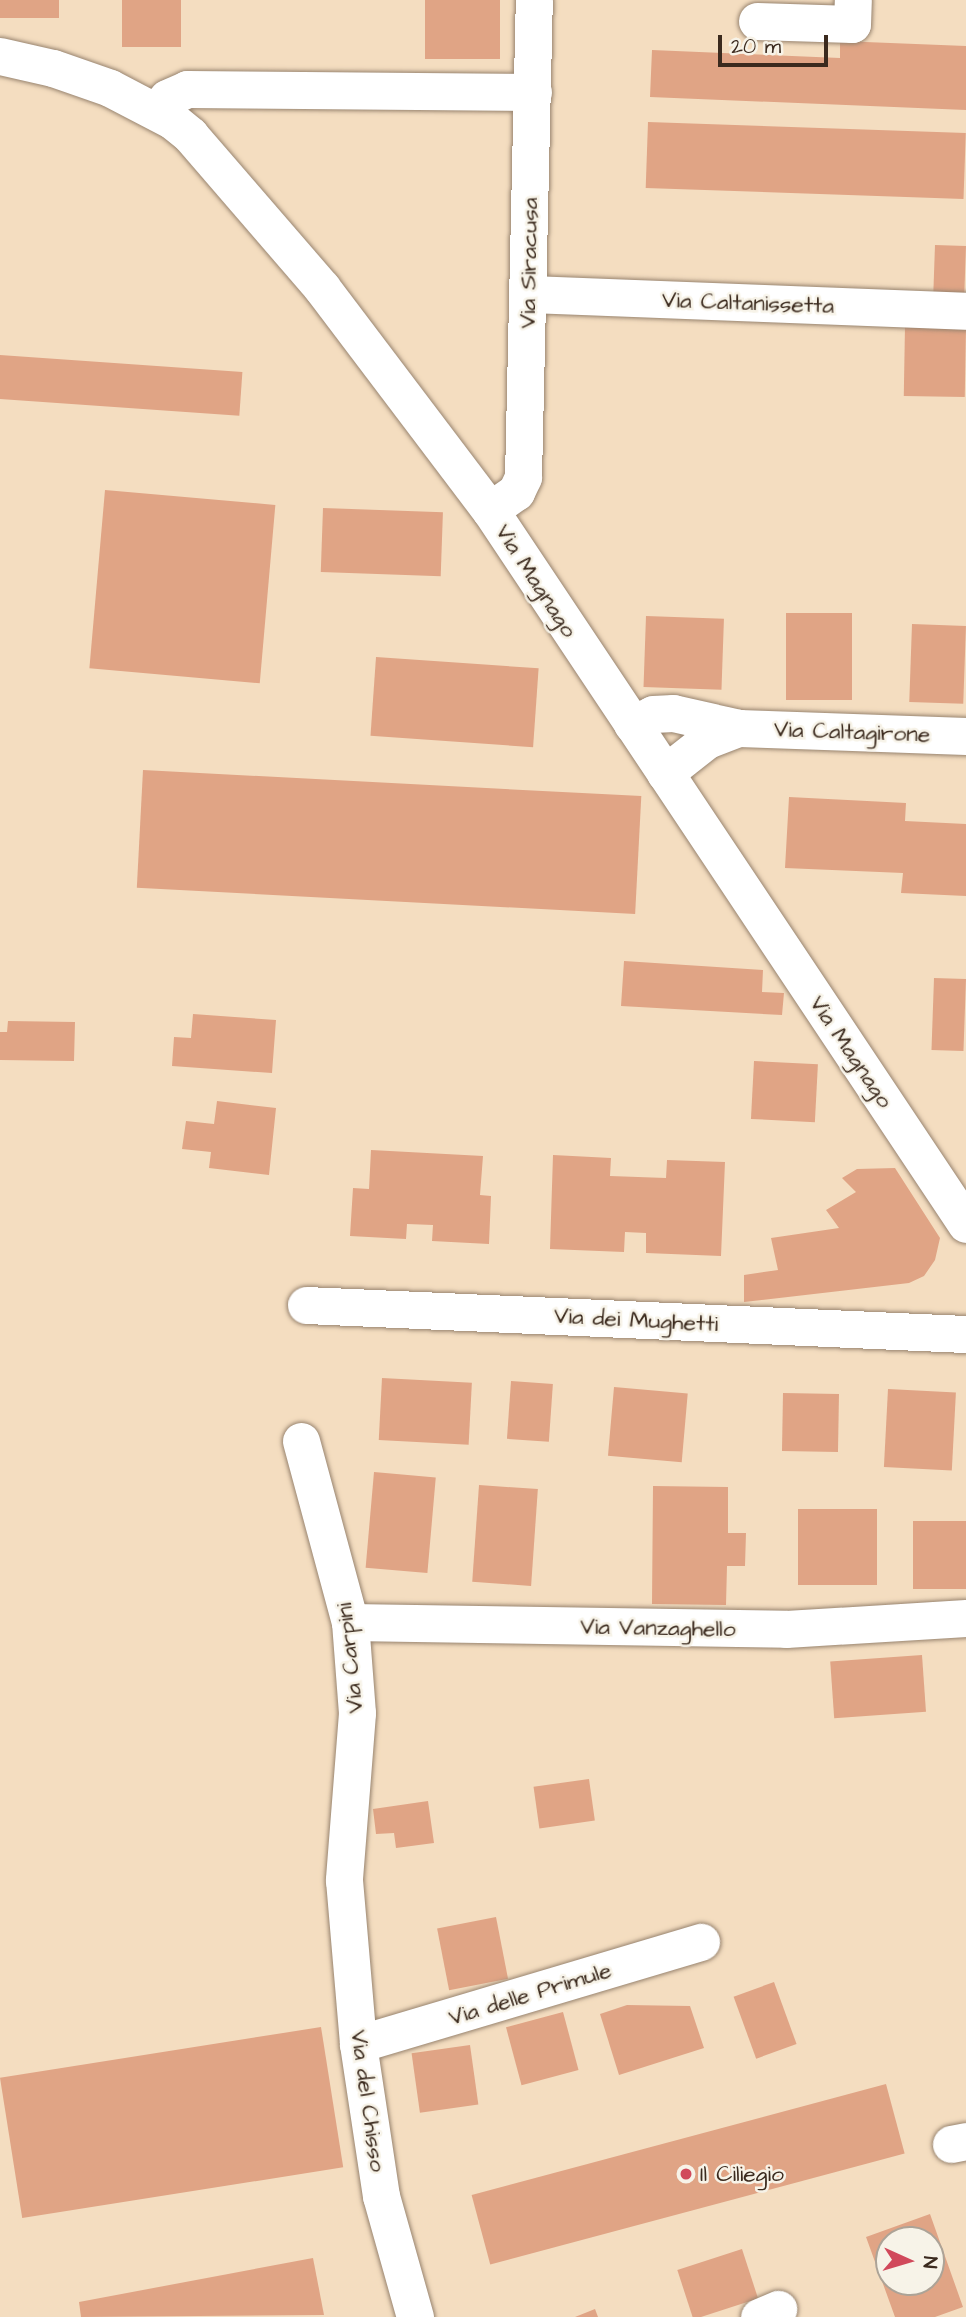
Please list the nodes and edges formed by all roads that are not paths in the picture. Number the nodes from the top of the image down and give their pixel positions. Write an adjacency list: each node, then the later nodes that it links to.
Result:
1 (534, 0): 5 (street, Via Siracusa)
2 (853, 0): 3 (street)
3 (757, 21)
4 (0, 56): 6 (street, Via Magnago)
5 (533, 92): 6 (street); 7 (street, Via Siracusa)
6 (156, 110): 9 (street, Via Magnago)
7 (529, 294): 8 (street, Via Caltanissetta); 9 (street, Via Siracusa)
8 (966, 311)
9 (490, 510): 10 (street, Via Magnago)
10 (632, 724): 11 (street, Via Caltagirone); 13 (street, Via Magnago)
11 (739, 727): 12 (street, Via Caltagirone); 13 (street, Via Caltagirone)
12 (966, 737)
13 (664, 773): 14 (street, Via Magnago)
14 (966, 1223)
15 (306, 1305): 16 (street, Via dei Mughetti)
16 (966, 1334)
17 (301, 1441): 19 (street, Via Carpini)
18 (966, 1618): 19 (street, Via Vanzaghello)
19 (351, 1622): 20 (street, Via Carpini)
20 (344, 1880): 22 (street, Via del Chisso)
21 (701, 1942): 22 (street, Via delle Primule)
22 (358, 2045): 23 (street, Via del Chisso)
23 (415, 2317)

